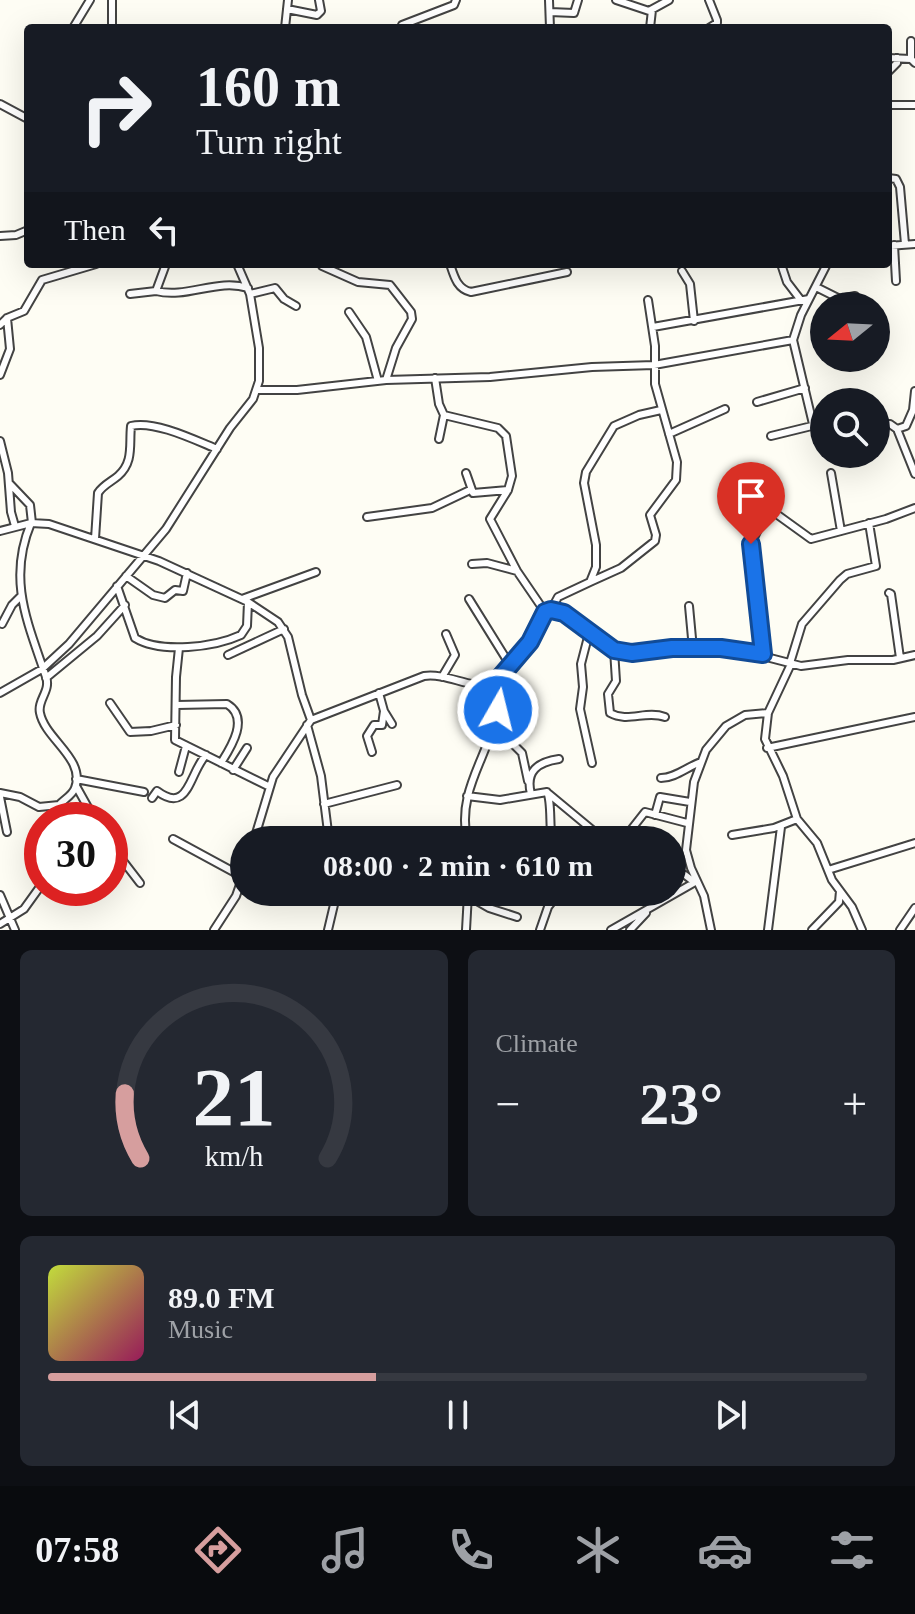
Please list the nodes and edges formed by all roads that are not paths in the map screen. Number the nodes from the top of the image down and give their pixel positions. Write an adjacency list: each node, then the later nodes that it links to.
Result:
1 (90, 0): 14 (street)
2 (112, 0): 15 (street)
3 (288, 0): 11 (street)
4 (456, 0): 17 (street)
5 (549, 0): 13 (street)
6 (578, 0): 13 (street)
7 (616, 0): 12 (street)
8 (669, 0): 12 (street)
9 (709, 0): 20 (street)
10 (318, 2): 11 (street)
11 (287, 9): 16 (street)
12 (652, 10): 19 (street)
13 (550, 12): 18 (street)
14 (75, 24)
15 (112, 24)
16 (285, 24)
17 (405, 24)
18 (550, 24)
19 (650, 24)
20 (718, 24)
21 (911, 41): 24 (street)
22 (892, 58): 23 (street)
23 (897, 58): 24 (street); 25 (street)
24 (913, 61)
25 (892, 69)
26 (0, 104): 29 (street)
27 (892, 105): 28 (street)
28 (915, 105)
29 (24, 117)
30 (892, 178): 33 (street)
31 (24, 232): 32 (street)
32 (0, 236)
33 (905, 244): 34 (street); 35 (street)
34 (915, 244)
35 (892, 246)
36 (892, 253): 46 (street)
37 (81, 268): 57 (street)
38 (165, 268): 48 (street)
39 (239, 268): 49 (street)
40 (326, 268): 65 (street)
41 (452, 268): 45 (street)
42 (782, 268): 52 (street)
43 (825, 268): 47 (street)
44 (682, 271): 58 (street)
45 (567, 272)
46 (896, 281)
47 (816, 287): 50 (street); 53 (street)
48 (156, 291): 49 (street); 51 (street)
49 (249, 291): 55 (street); 67 (street)
50 (826, 292)
51 (130, 294)
52 (800, 299): 53 (street); 58 (street)
53 (809, 299): 61 (street)
54 (648, 300): 60 (street)
55 (296, 306)
56 (349, 312): 65 (street)
57 (7, 318): 59 (street); 63 (street)
58 (694, 321): 60 (street)
59 (0, 325)
60 (653, 327): 62 (street)
61 (793, 340): 62 (street); 66 (street)
62 (654, 365): 64 (street); 71 (street)
63 (0, 375)
64 (435, 378): 65 (street); 73 (street)
65 (382, 380): 67 (street)
66 (805, 388): 69 (street); 72 (street)
67 (257, 390): 81 (street)
68 (915, 391): 76 (street)
69 (757, 402)
70 (725, 409): 77 (street)
71 (661, 410): 77 (street); 105 (street)
72 (810, 410)
73 (444, 415): 79 (street); 88 (street)
74 (890, 424): 76 (street)
75 (810, 425): 78 (street)
76 (897, 429): 85 (street)
77 (669, 434): 105 (street)
78 (771, 436)
79 (439, 439)
80 (0, 441): 82 (street)
81 (217, 449): 98 (street); 99 (street)
82 (2, 462): 86 (street)
83 (466, 473): 87 (street)
84 (831, 473): 97 (street)
85 (915, 474)
86 (10, 484): 89 (street); 93 (street)
87 (470, 490): 88 (street); 92 (street)
88 (508, 490): 101 (street)
89 (10, 503): 90 (street); 95 (street)
90 (0, 506)
91 (915, 508): 94 (street)
92 (367, 517)
93 (32, 523): 95 (street); 98 (street); 108 (street)
94 (869, 523): 97 (street); 125 (street)
95 (15, 526): 96 (street)
96 (0, 531)
97 (841, 531): 121 (street)
98 (95, 539): 99 (street)
99 (144, 555): 103 (street); 104 (street)
100 (472, 564): 101 (street)
101 (517, 571): 113 (street)
102 (316, 572): 110 (street)
103 (187, 573): 104 (street); 110 (street)
104 (126, 576): 106 (street)
105 (590, 582): 113 (street)
106 (117, 586): 111 (street); 127 (street)
107 (889, 593): 124 (street)
108 (21, 596): 114 (street); 127 (street)
109 (469, 599): 126 (street)
110 (245, 600): 115 (street); 118 (street)
111 (125, 605): 118 (street); 129 (street)
112 (689, 606): 119 (street)
113 (548, 611): 116 (street); 126 (street)
114 (2, 624)
115 (284, 629): 122 (street); 139 (street)
116 (589, 633): 120 (street); 151 (street)
117 (446, 634): 128 (street)
118 (179, 648): 134 (street)
119 (693, 649): 120 (street); 121 (street)
120 (614, 650): 137 (street)
121 (763, 654): 125 (street)
122 (228, 655)
123 (915, 655): 124 (street)
124 (900, 658): 125 (street)
125 (790, 664): 136 (street)
126 (510, 665): 130 (street)
127 (42, 669): 129 (street); 131 (street)
128 (442, 677): 130 (street); 132 (street)
129 (46, 678): 156 (street)
130 (495, 683): 142 (street)
131 (0, 693)
132 (379, 693): 135 (street); 139 (street)
133 (110, 703): 141 (street)
134 (177, 705): 141 (street); 150 (street)
135 (384, 711): 140 (street); 146 (street)
136 (768, 713): 145 (street); 149 (street)
137 (665, 717)
138 (915, 717): 145 (street)
139 (309, 723): 158 (street); 169 (street)
140 (392, 724)
141 (176, 725): 143 (street)
142 (495, 726): 155 (street); 163 (street)
143 (186, 746): 147 (street); 153 (street)
144 (247, 748): 152 (street)
145 (767, 748): 172 (street)
146 (372, 752)
147 (206, 755): 150 (street); 164 (street)
148 (559, 759): 155 (street)
149 (701, 762): 154 (street); 168 (street)
150 (221, 763): 152 (street)
151 (592, 763)
152 (233, 770): 158 (street)
153 (179, 772)
154 (661, 778)
155 (528, 781): 160 (street)
156 (76, 782): 159 (street); 166 (street); 167 (street)
157 (397, 785): 169 (street)
158 (270, 787): 175 (street)
159 (144, 792)
160 (531, 794): 161 (street); 163 (street)
161 (549, 794): 178 (street); 179 (street)
162 (0, 795): 165 (street); 182 (street)
163 (467, 796): 177 (street)
164 (152, 798)
165 (28, 802)
166 (63, 802)
167 (86, 802)
168 (690, 802): 170 (street); 171 (street)
169 (324, 804): 176 (street)
170 (689, 813): 173 (street); 174 (street)
171 (655, 815): 173 (street); 180 (street)
172 (797, 819): 181 (street); 188 (street)
173 (673, 820): 174 (street)
174 (687, 823): 190 (street)
175 (259, 826)
176 (327, 826)
177 (465, 826)
178 (551, 826)
179 (588, 826)
180 (632, 826)
181 (781, 827): 183 (street); 215 (street)
182 (7, 832)
183 (732, 835)
184 (173, 839): 187 (street)
185 (915, 843): 188 (street)
186 (128, 867): 191 (street)
187 (230, 868)
188 (828, 870): 193 (street)
189 (686, 876): 190 (street)
190 (696, 882): 192 (street); 214 (street)
191 (140, 883)
192 (686, 887)
193 (840, 891): 216 (street); 217 (street)
194 (0, 895): 205 (street)
195 (230, 905): 208 (street)
196 (26, 906): 205 (street)
197 (334, 906): 209 (street)
198 (467, 906): 210 (street)
199 (486, 906): 204 (street)
200 (549, 906): 211 (street)
201 (652, 906): 212 (street)
202 (653, 906): 213 (street)
203 (915, 908): 218 (street)
204 (517, 917)
205 (10, 918): 206 (street); 207 (street)
206 (0, 924)
207 (15, 930)
208 (214, 930)
209 (328, 930)
210 (466, 930)
211 (540, 930)
212 (611, 930)
213 (630, 930)
214 (711, 930)
215 (768, 930)
216 (812, 930)
217 (862, 930)
218 (900, 930)

